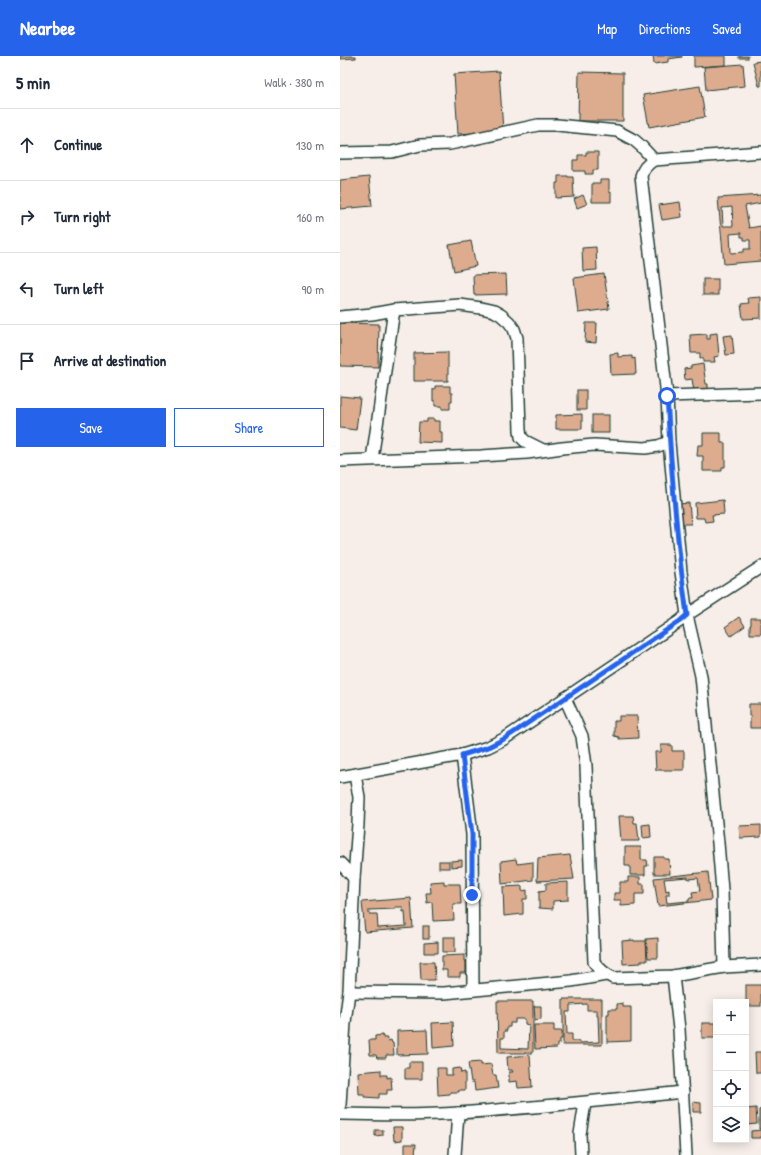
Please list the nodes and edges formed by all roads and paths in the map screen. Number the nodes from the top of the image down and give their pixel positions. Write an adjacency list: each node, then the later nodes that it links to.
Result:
1 (761, 152): 3 (street)
2 (340, 153): 3 (street)
3 (654, 160): 7 (street)
4 (394, 310): 5 (street); 9 (street); 11 (street)
5 (340, 318)
6 (761, 393): 7 (street)
7 (667, 396): 8 (street)
8 (669, 442): 9 (street); 13 (street)
9 (543, 450): 11 (street)
10 (340, 460): 11 (street)
11 (372, 460)
12 (761, 567): 13 (street)
13 (687, 615): 14 (street); 21 (street)
14 (565, 698): 15 (street); 22 (street)
15 (462, 755): 16 (street); 24 (street)
16 (355, 775): 17 (street); 19 (street)
17 (340, 777)
18 (340, 863): 19 (street)
19 (354, 878): 25 (street)
20 (761, 965): 21 (street)
21 (724, 967): 23 (street)
22 (606, 974): 23 (street); 24 (street)
23 (673, 976): 26 (street)
24 (473, 990): 25 (street)
25 (349, 992): 28 (street)
26 (683, 1092): 27 (street); 33 (street)
27 (585, 1103): 29 (street); 32 (street)
28 (340, 1105)
29 (458, 1113): 30 (street); 31 (street)
30 (340, 1114)
31 (455, 1155)
32 (581, 1155)
33 (686, 1155)

